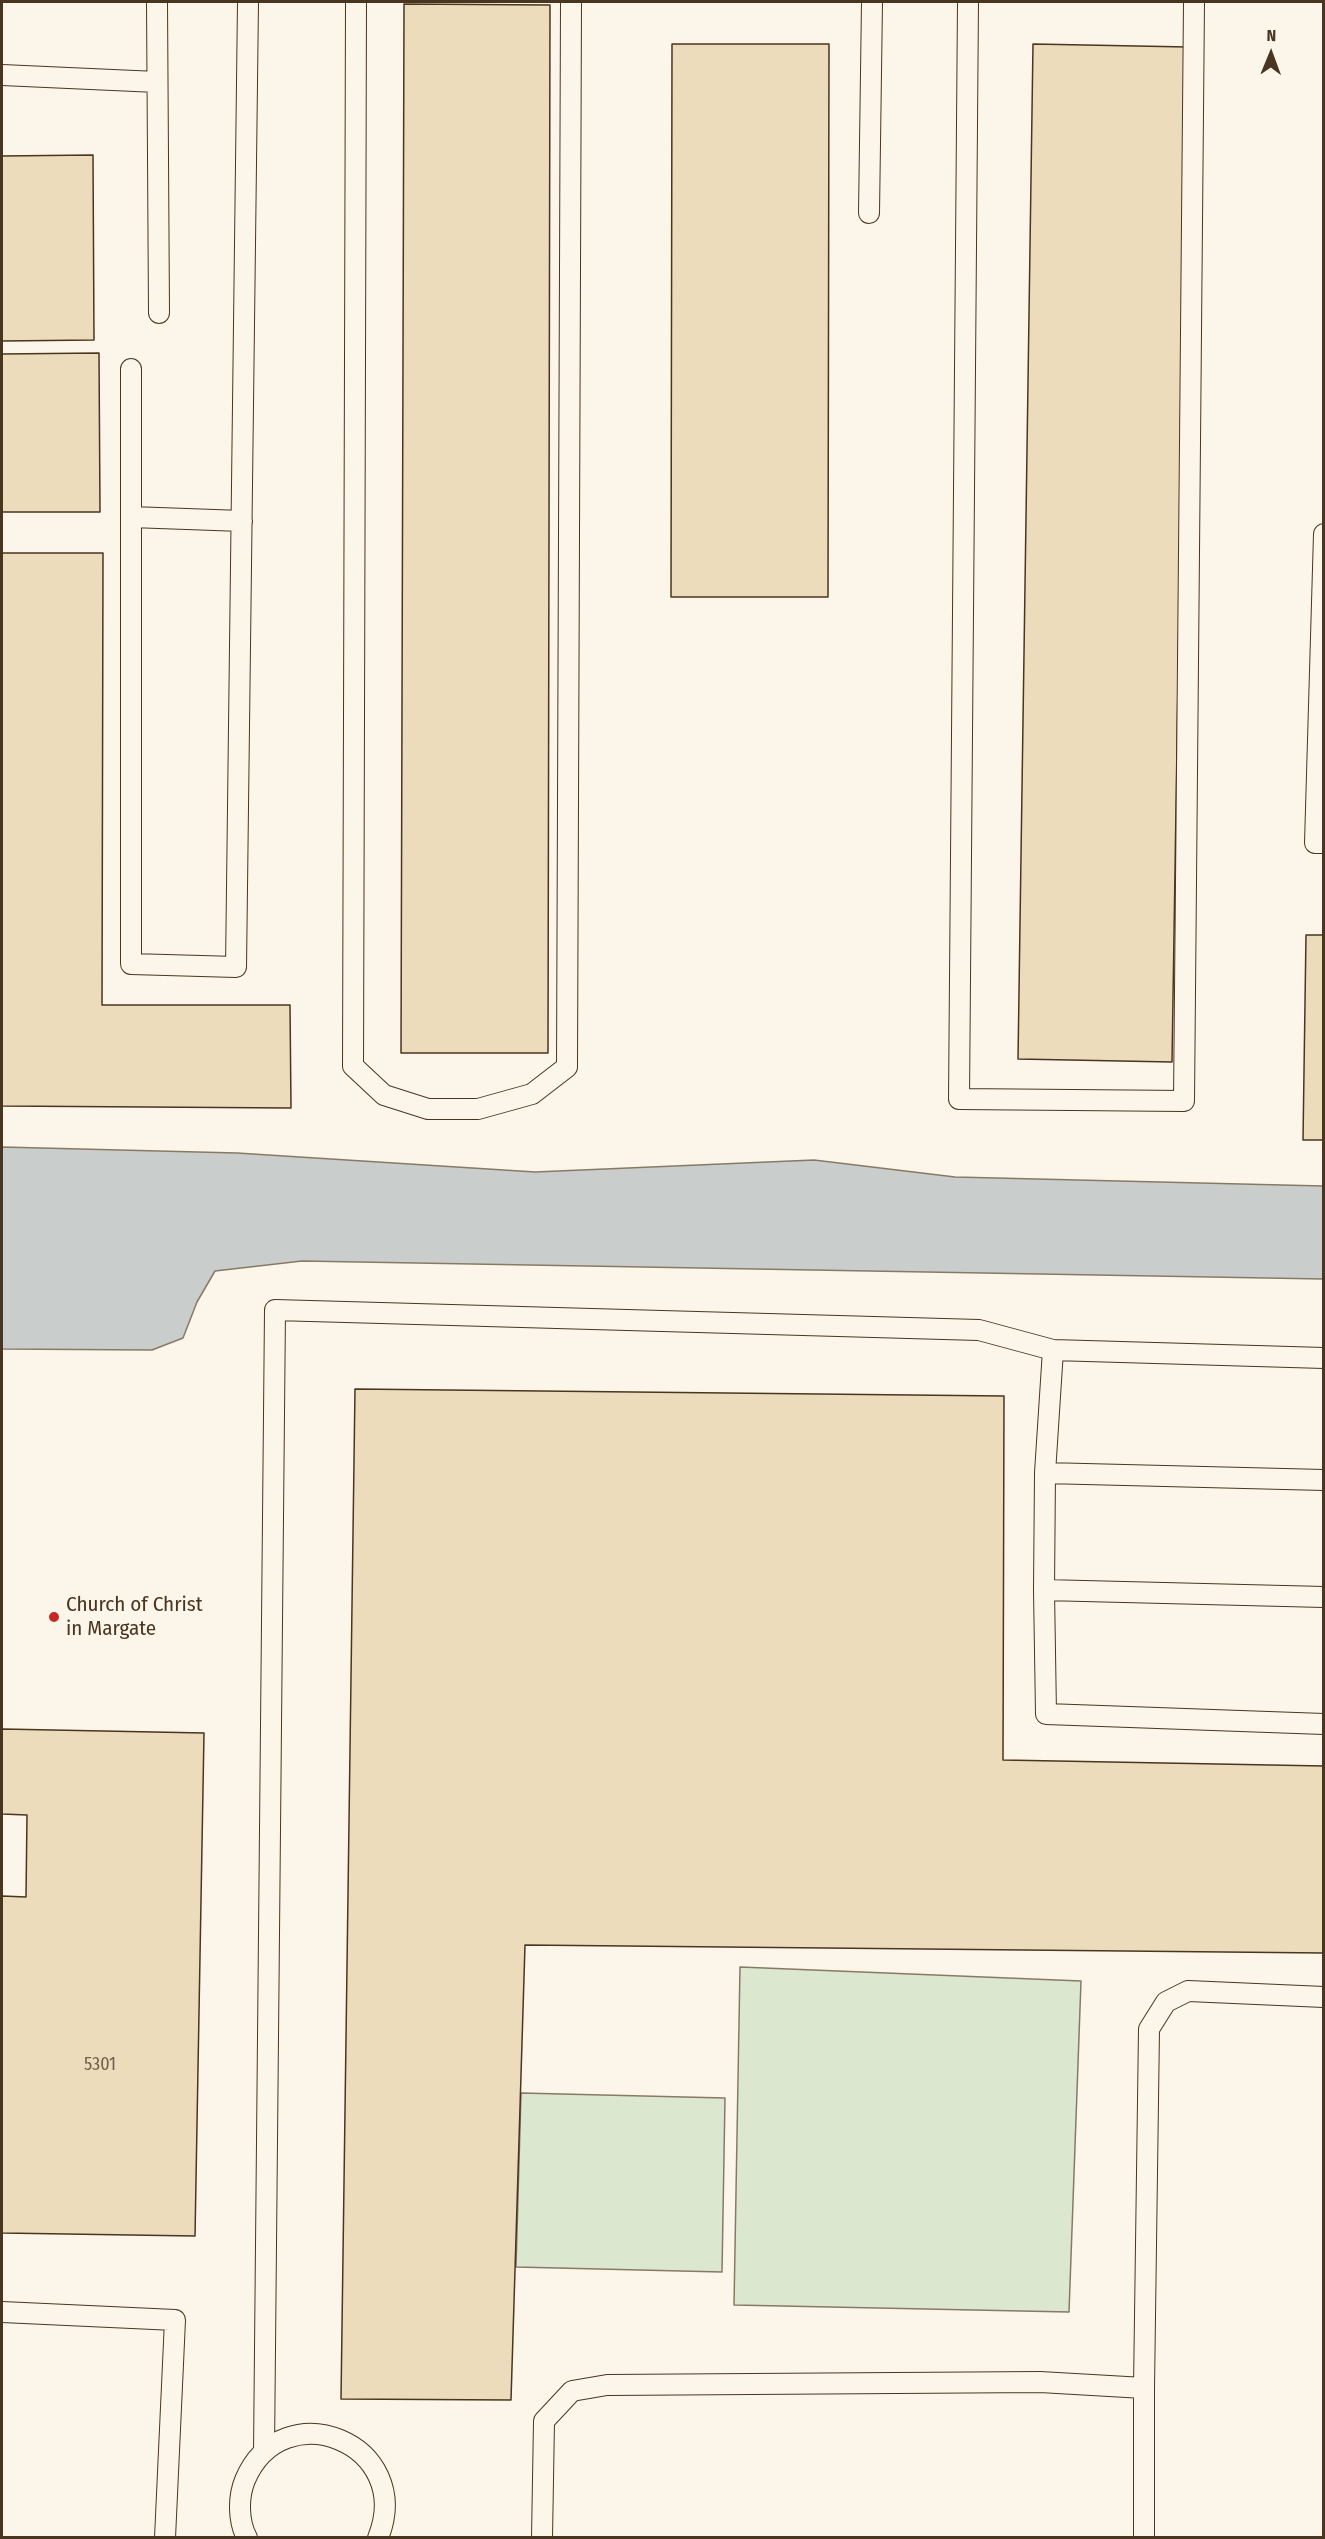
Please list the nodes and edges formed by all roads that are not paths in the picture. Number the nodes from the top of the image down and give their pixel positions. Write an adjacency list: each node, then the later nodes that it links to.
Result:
1 (157, 2): 9 (lane)
2 (248, 2): 14 (lane)
3 (356, 2): 4 (lane)
4 (572, 2)
5 (872, 2): 10 (lane)
6 (968, 2): 7 (lane)
7 (1194, 2)
8 (2, 75): 9 (lane)
9 (157, 82): 11 (lane)
10 (869, 213)
11 (159, 313)
12 (131, 369): 13 (lane)
13 (131, 517): 14 (lane); 14 (lane)
14 (242, 521)
15 (1323, 534): 16 (lane)
16 (1323, 843)
17 (1053, 1350): 18 (lane); 19 (lane); 27 (lane)
18 (1323, 1358)
19 (1045, 1473): 20 (lane); 21 (lane)
20 (1323, 1480)
21 (1044, 1590): 22 (lane); 23 (lane)
22 (1323, 1597)
23 (1323, 1724)
24 (1323, 1997): 26 (lane)
25 (2, 2312): 28 (lane)
26 (1144, 2388): 31 (lane); 32 (lane)
27 (264, 2451): 29 (lane); 30 (lane)
28 (165, 2538)
29 (247, 2538)
30 (378, 2538)
31 (542, 2538)
32 (1144, 2538)

